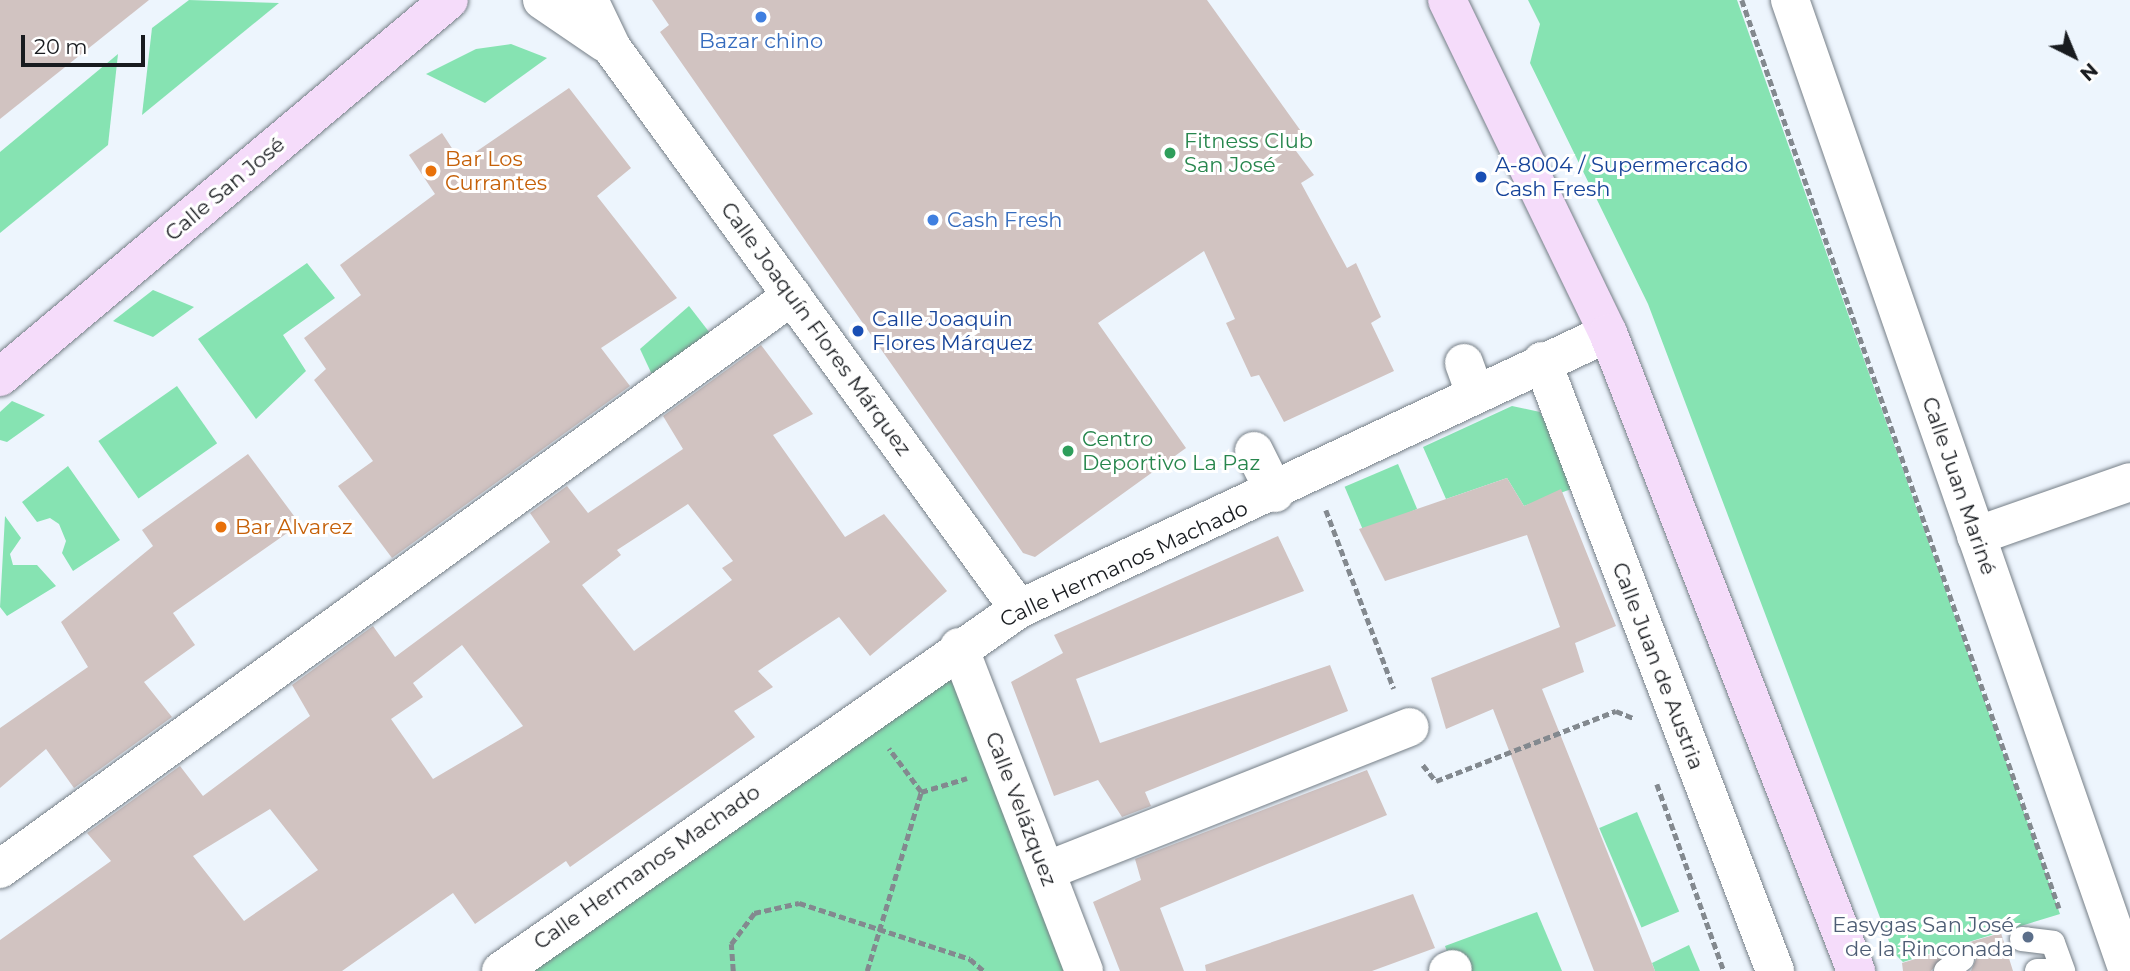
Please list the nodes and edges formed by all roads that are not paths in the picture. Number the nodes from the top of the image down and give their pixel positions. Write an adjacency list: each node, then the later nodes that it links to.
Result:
1 (449, 0): 10 (main road, Calle San José)
2 (542, 0): 6 (street, Calle Joaquín Flores Márquez)
3 (589, 0): 6 (street, Calle Joaquín Flores Márquez)
4 (1447, 0): 8 (main road)
5 (1790, 0): 14 (street, Calle Juan Mariné)
6 (612, 48): 7 (street, Calle Joaquín Flores Márquez)
7 (792, 296): 15 (street, Calle Joaquín Flores Márquez); 18 (street)
8 (1608, 333): 9 (street, Calle Hermanos Machado); 24 (main road)
9 (1542, 361): 13 (street, Calle Hermanos Machado); 23 (street, Calle Juan de Austria)
10 (0, 377)
11 (1254, 451): 13 (street)
12 (2130, 482): 14 (street)
13 (1275, 493): 15 (street, Calle Hermanos Machado)
14 (1976, 536): 28 (street, Calle Juan Mariné)
15 (1019, 609): 16 (street, Calle Hermanos Machado)
16 (959, 647): 19 (street, Calle Velázquez); 21 (street, Calle Hermanos Machado)
17 (1409, 727): 19 (street)
18 (0, 869)
19 (1046, 872): 22 (street, Calle Velázquez)
20 (2022, 939): 27 (lane)
21 (501, 971)
22 (1084, 971)
23 (1775, 971)
24 (1856, 971)
25 (2037, 971): 26 (lane)
26 (2049, 971)
27 (2063, 971)
28 (2128, 971)

